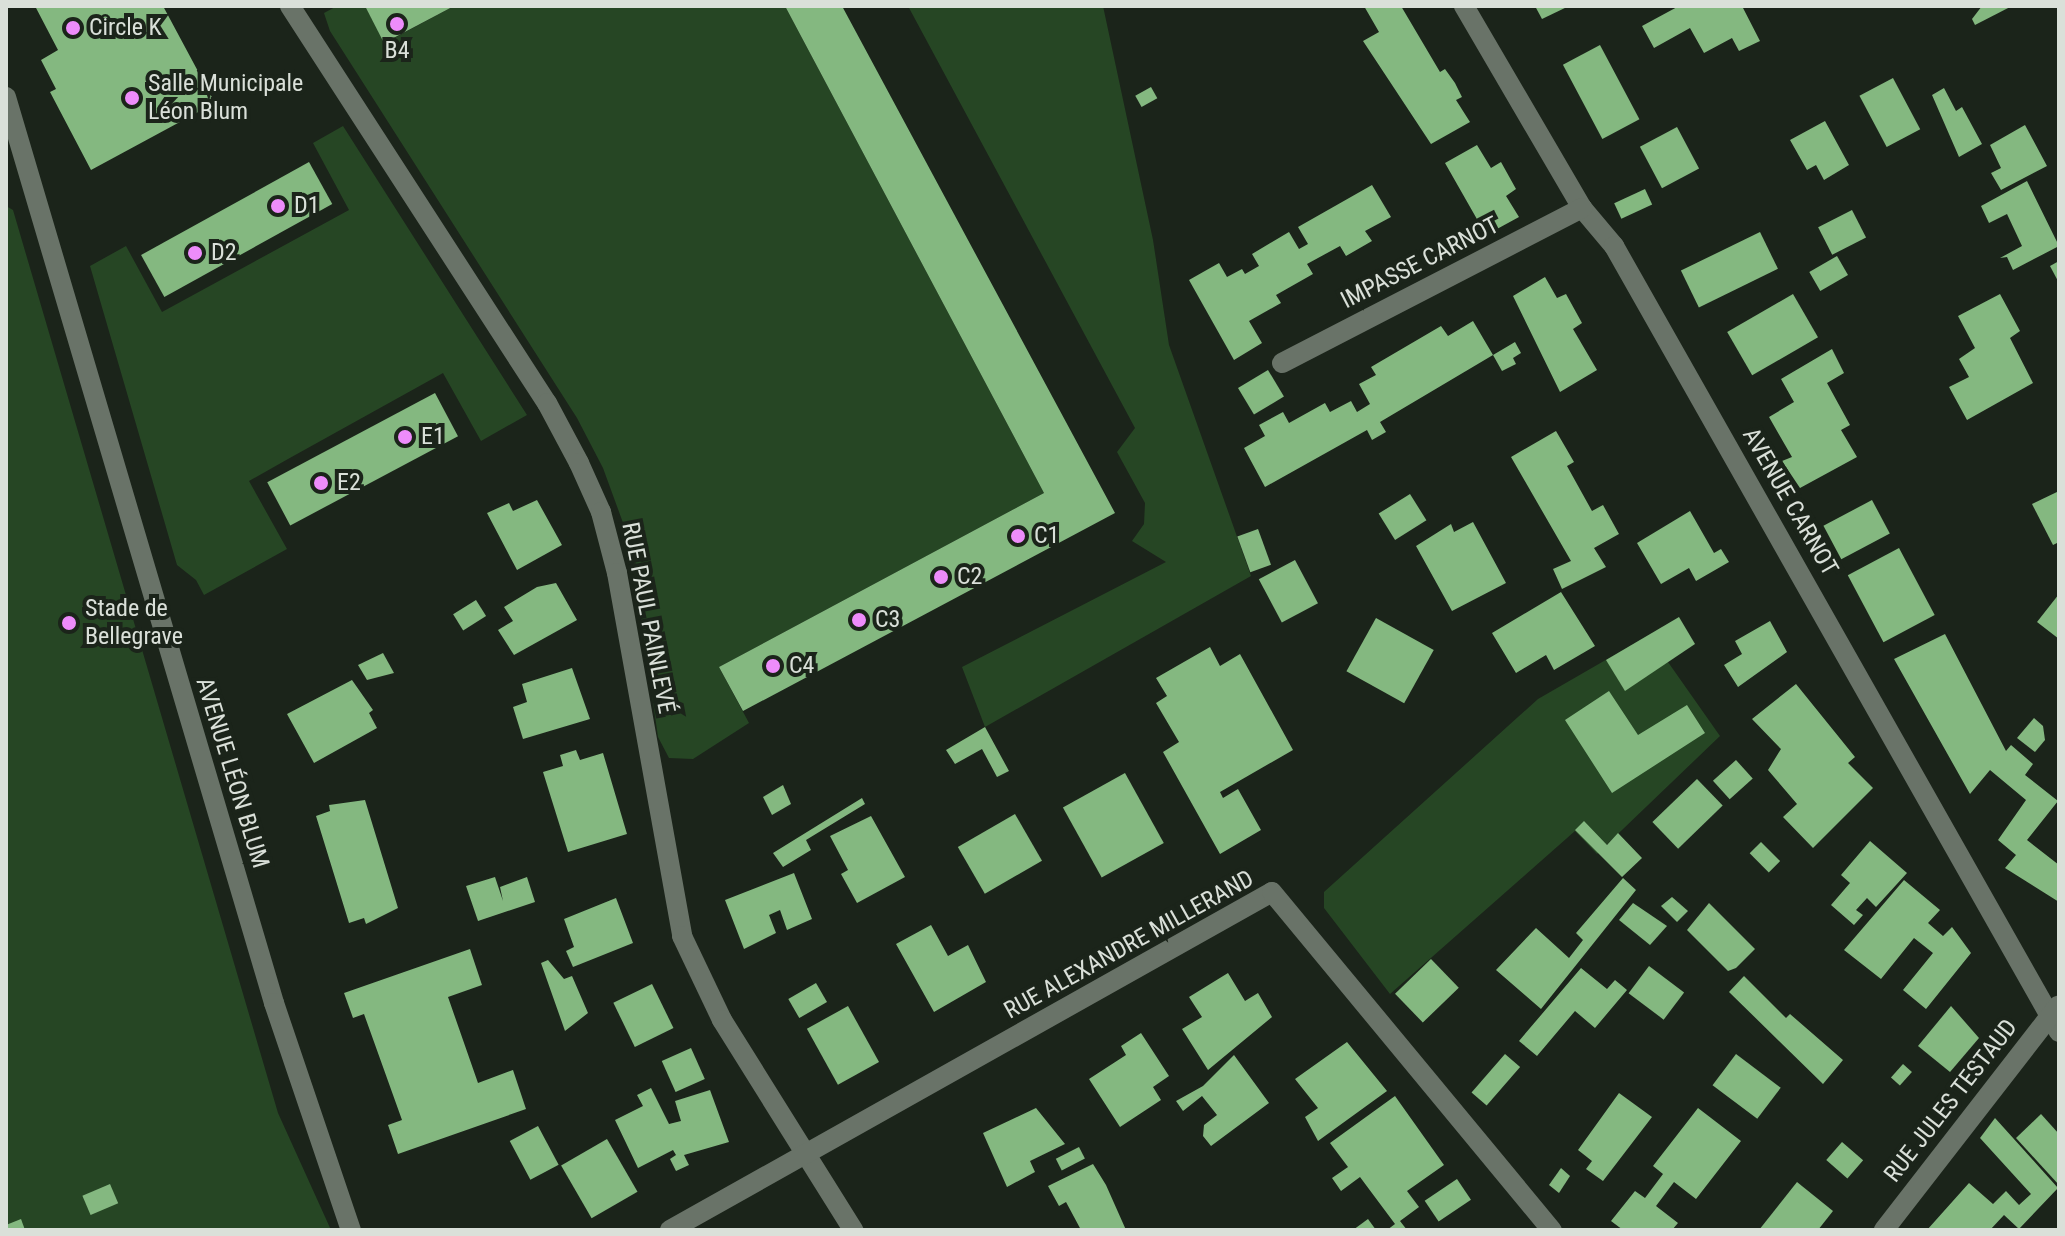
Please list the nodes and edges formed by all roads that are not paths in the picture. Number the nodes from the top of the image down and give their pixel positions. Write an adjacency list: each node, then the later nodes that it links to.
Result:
1 (290, 6): 7 (street, RUE PAUL PAINLEVÉ)
2 (1464, 6): 4 (street, AVENUE CARNOT)
3 (6, 97): 8 (street, AVENUE LÉON BLUM)
4 (1582, 208): 5 (street, IMPASSE CARNOT); 6 (street, AVENUE CARNOT)
5 (1282, 363)
6 (2056, 1017): 12 (street, RUE JULES TESTAUD)
7 (803, 1157): 9 (street, RUE ALEXANDRE MILLERAND); 10 (street, RUE PAUL PAINLEVÉ); 11 (street, RUE ALEXANDRE MILLERAND)
8 (351, 1230)
9 (670, 1230)
10 (853, 1230)
11 (1552, 1230)
12 (1884, 1230)

